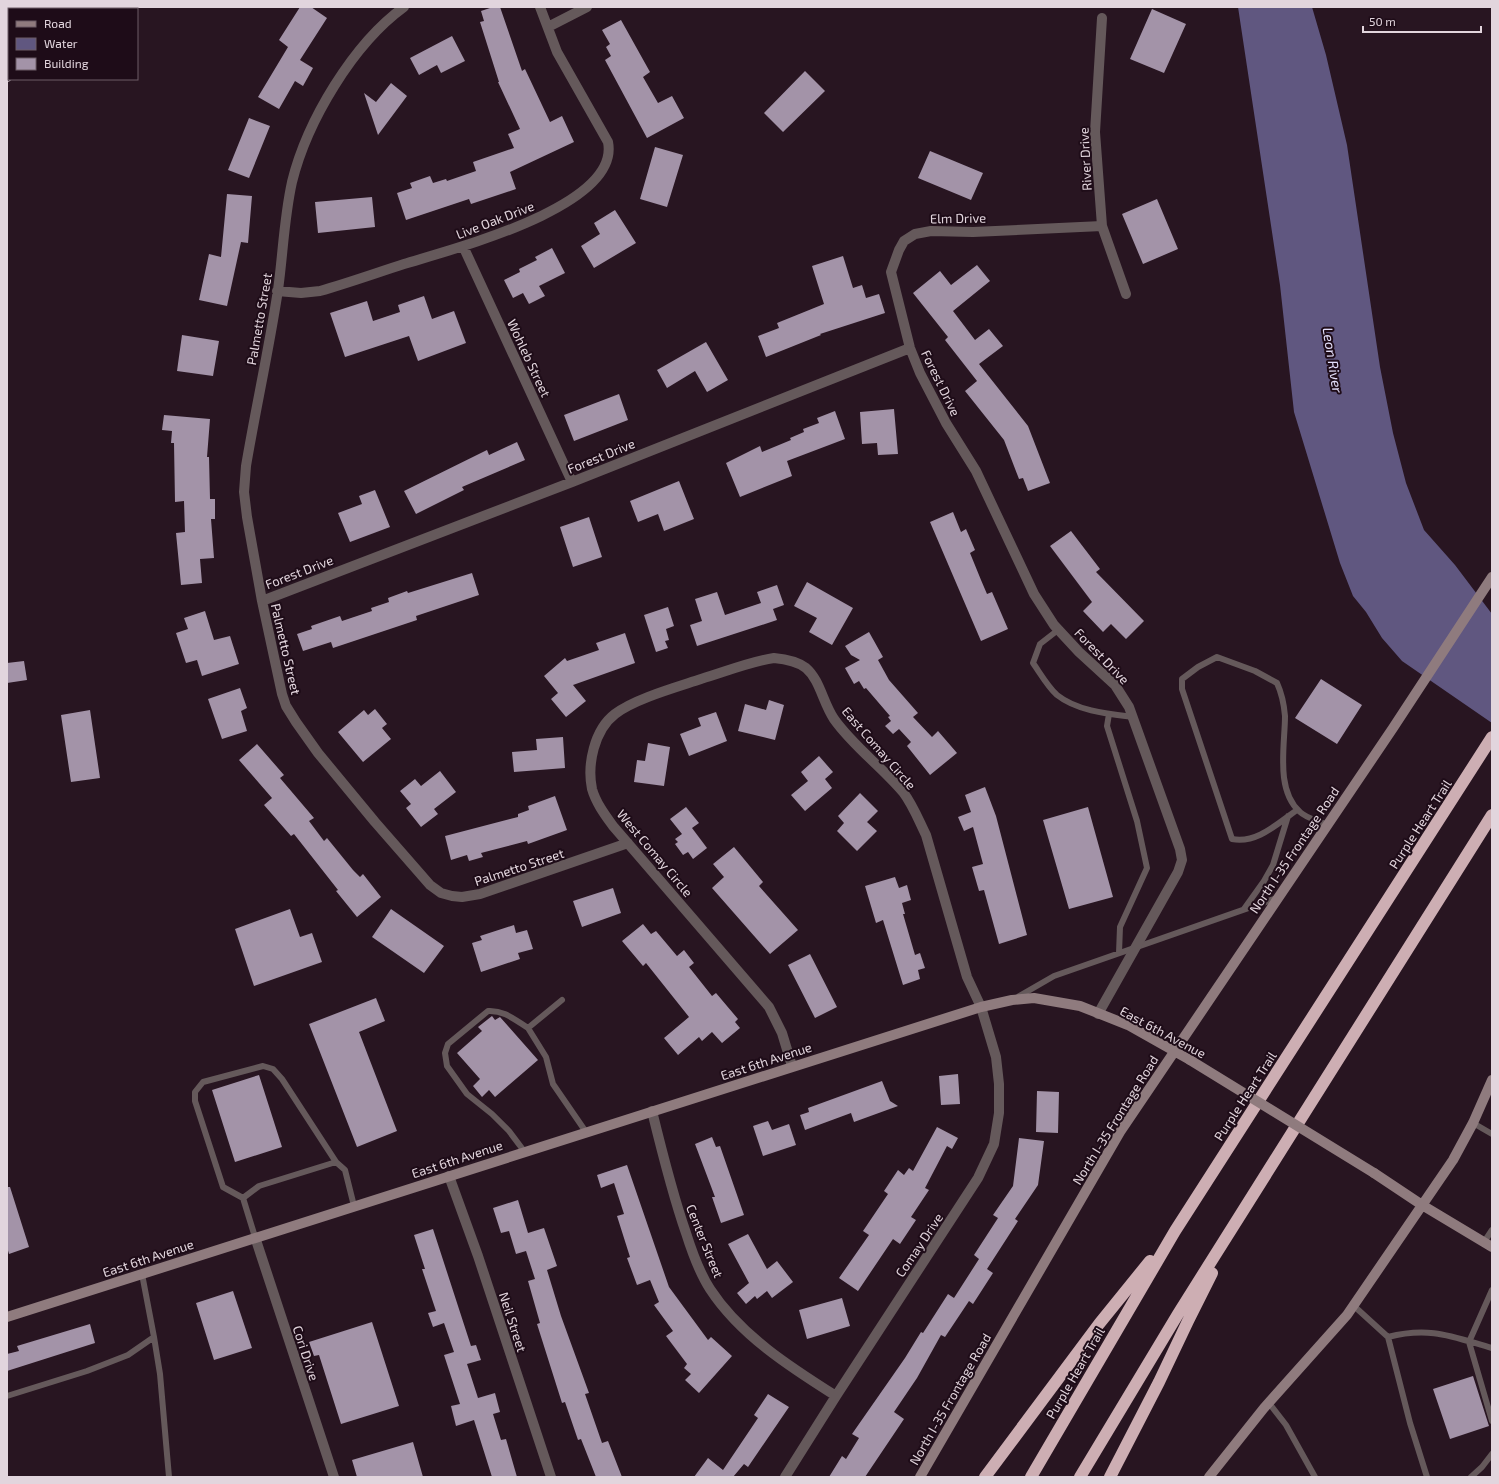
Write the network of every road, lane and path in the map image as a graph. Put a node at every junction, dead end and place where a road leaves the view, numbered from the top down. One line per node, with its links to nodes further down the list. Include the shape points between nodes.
1 (404, 7): 8 (street, Palmetto Street, via 373,34 357,54 315,119 303,146 288,205)
2 (540, 7): 5 (street, Live Oak Drive)
3 (587, 7): 5 (street)
4 (1102, 18): 6 (street, River Drive, via 1095,132)
5 (548, 27): 7 (street, Live Oak Drive, via 557,52 608,142 610,151 607,159 602,170 590,184 570,201 531,222)
6 (1102, 226): 9 (street, River Drive); 10 (street, Elm Drive, via 931,231 915,234 904,241 891,272)
7 (463, 246): 8 (street, Live Oak Drive, via 320,291 301,293); 11 (street, Wohleb Street)
8 (278, 290): 13 (street, Palmetto Street, via 246,466 244,492)
9 (1126, 294)
10 (910, 348): 11 (street, Forest Drive); 14 (street, Forest Drive, via 920,374 946,423 976,471 1034,594)
11 (572, 482): 13 (street, Forest Drive)
12 (1492, 577): 22 (main road, North I-35 Frontage Road)
13 (262, 601): 23 (street, Palmetto Street, via 282,694 296,722 318,753 385,834 416,870 441,893 462,897 480,894)
14 (1058, 630): 16 (lane, via 1040,644 1033,663 1056,694 1070,703); 17 (street, Forest Drive, via 1115,685)
15 (692, 682): 23 (street, West Comay Circle, via 626,706 604,726 594,748 590,772 592,790 599,806); 30 (street, East Comay Circle, via 774,658 801,665 813,676 832,717 903,793 916,814 926,835 967,978)
16 (1109, 714): 17 (lane); 27 (lane, via 1107,726 1137,821 1147,868 1120,927)
17 (1133, 717): 26 (street, Forest Drive, via 1182,860 1178,872)
18 (1492, 737): 48 (highway, Purple Heart Trail)
19 (1297, 810): 21 (lane); 21 (lane, via 1292,804 1282,772 1285,715 1278,683 1255,671 1217,657 1198,667 1182,679 1182,688 1232,840 1255,838); 22 (lane)
20 (1492, 815): 46 (highway)
21 (1288, 816): 25 (lane, via 1273,865)
22 (1327, 825): 24 (main road, North I-35 Frontage Road)
23 (628, 843): 34 (street, West Comay Circle, via 769,1007 782,1033)
24 (1277, 898): 25 (lane); 33 (main road, North I-35 Frontage Road)
25 (1244, 909): 26 (lane)
26 (1135, 947): 27 (lane); 31 (street, Forest Drive)
27 (1119, 953): 29 (lane, via 1054,976)
28 (562, 1000): 32 (lane)
29 (1012, 1000): 30 (main road, East 6th Avenue); 31 (main road, East 6th Avenue, via 1034,998 1080,1006)
30 (981, 1006): 34 (main road, East 6th Avenue); 60 (street, Comay Drive, via 996,1057 999,1084 999,1113 994,1144 978,1178)
31 (1098, 1014): 33 (main road, East 6th Avenue, via 1128,1025)
32 (528, 1028): 38 (lane, via 546,1057 553,1084); 40 (lane, via 504,1013 488,1011 448,1044 445,1053 447,1066 467,1094 500,1122)
33 (1174, 1050): 45 (main road, East 6th Avenue, bridge, via 1374,1173); 68 (main road, North I-35 Frontage Road, via 1086,1189)
34 (792, 1066): 36 (main road, East 6th Avenue)
35 (1492, 1080): 37 (main road)
36 (652, 1111): 38 (main road, East 6th Avenue); 60 (street, Center Street, via 674,1198 693,1254 709,1288 743,1329 802,1375)
37 (1473, 1123): 39 (lane); 45 (main road, via 1453,1160)
38 (586, 1132): 40 (main road, East 6th Avenue)
39 (1492, 1134)
40 (524, 1152): 42 (main road, East 6th Avenue)
41 (336, 1162): 43 (lane, via 259,1186); 43 (lane, via 273,1069 262,1066 203,1082 195,1092 195,1101 223,1187); 44 (lane, via 344,1170)
42 (449, 1176): 44 (main road, East 6th Avenue); 66 (street, Neil Street)
43 (243, 1198): 49 (lane)
44 (354, 1206): 49 (main road, East 6th Avenue)
45 (1422, 1206): 50 (main road, East 6th Avenue); 53 (main road)
46 (1246, 1208): 71 (highway, via 1178,1314); 72 (highway)
47 (1492, 1230): 50 (lane)
48 (1175, 1231): 69 (highway, via 1099,1324); 70 (highway, Purple Heart Trail)
49 (255, 1237): 51 (main road, East 6th Avenue); 65 (street, Cori Drive)
50 (1488, 1245)
51 (142, 1274): 54 (main road, East 6th Avenue); 55 (lane)
52 (1492, 1290): 57 (lane)
53 (1354, 1306): 56 (lane); 61 (main road)
54 (7, 1317)
55 (154, 1337): 59 (lane, via 121,1358); 64 (lane, via 160,1374)
56 (1388, 1337): 57 (lane, via 1403,1333 1437,1332); 75 (lane)
57 (1469, 1342): 58 (lane); 62 (lane)
58 (1492, 1348)
59 (7, 1396)
60 (836, 1396): 67 (street, Comay Drive)
61 (1269, 1403): 73 (main road); 74 (lane, via 1286,1425)
62 (1492, 1421)
63 (1492, 1454): 76 (lane)
64 (169, 1477)
65 (334, 1477)
66 (551, 1477)
67 (786, 1477)
68 (920, 1477)
69 (985, 1477)
70 (1031, 1477)
71 (1080, 1477)
72 (1110, 1477)
73 (1209, 1477)
74 (1314, 1477)
75 (1427, 1477)
76 (1471, 1477)

